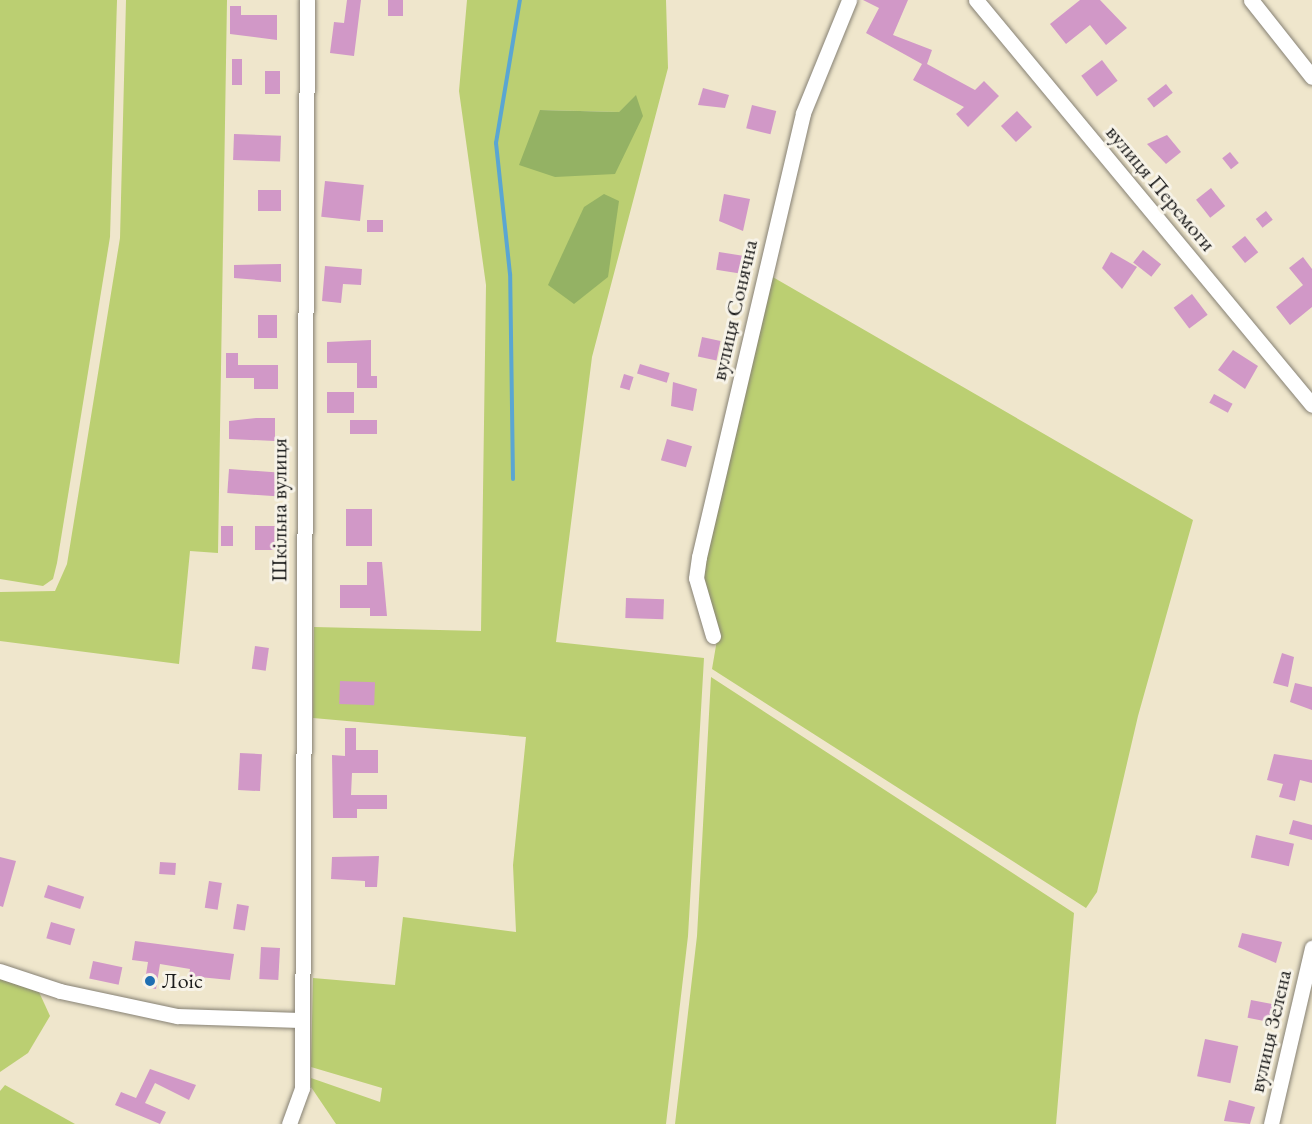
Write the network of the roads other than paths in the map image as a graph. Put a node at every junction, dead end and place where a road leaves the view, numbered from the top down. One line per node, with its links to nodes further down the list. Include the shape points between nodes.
1 (307, 0): 10 (street, Шкільна вулиця)
2 (849, 0): 7 (street, вулиця Сонячна, via 803,113 699,557 696,578)
3 (976, 0): 6 (street, вулиця Перемоги)
4 (1251, 0): 5 (street)
5 (1312, 77)
6 (1312, 405)
7 (713, 636)
8 (1312, 948): 12 (street, вулиця Зелена)
9 (0, 971): 10 (street, via 60,991 177,1016)
10 (300, 1020): 11 (street, Шкільна вулиця, via 302,1088)
11 (289, 1124)
12 (1271, 1124)

